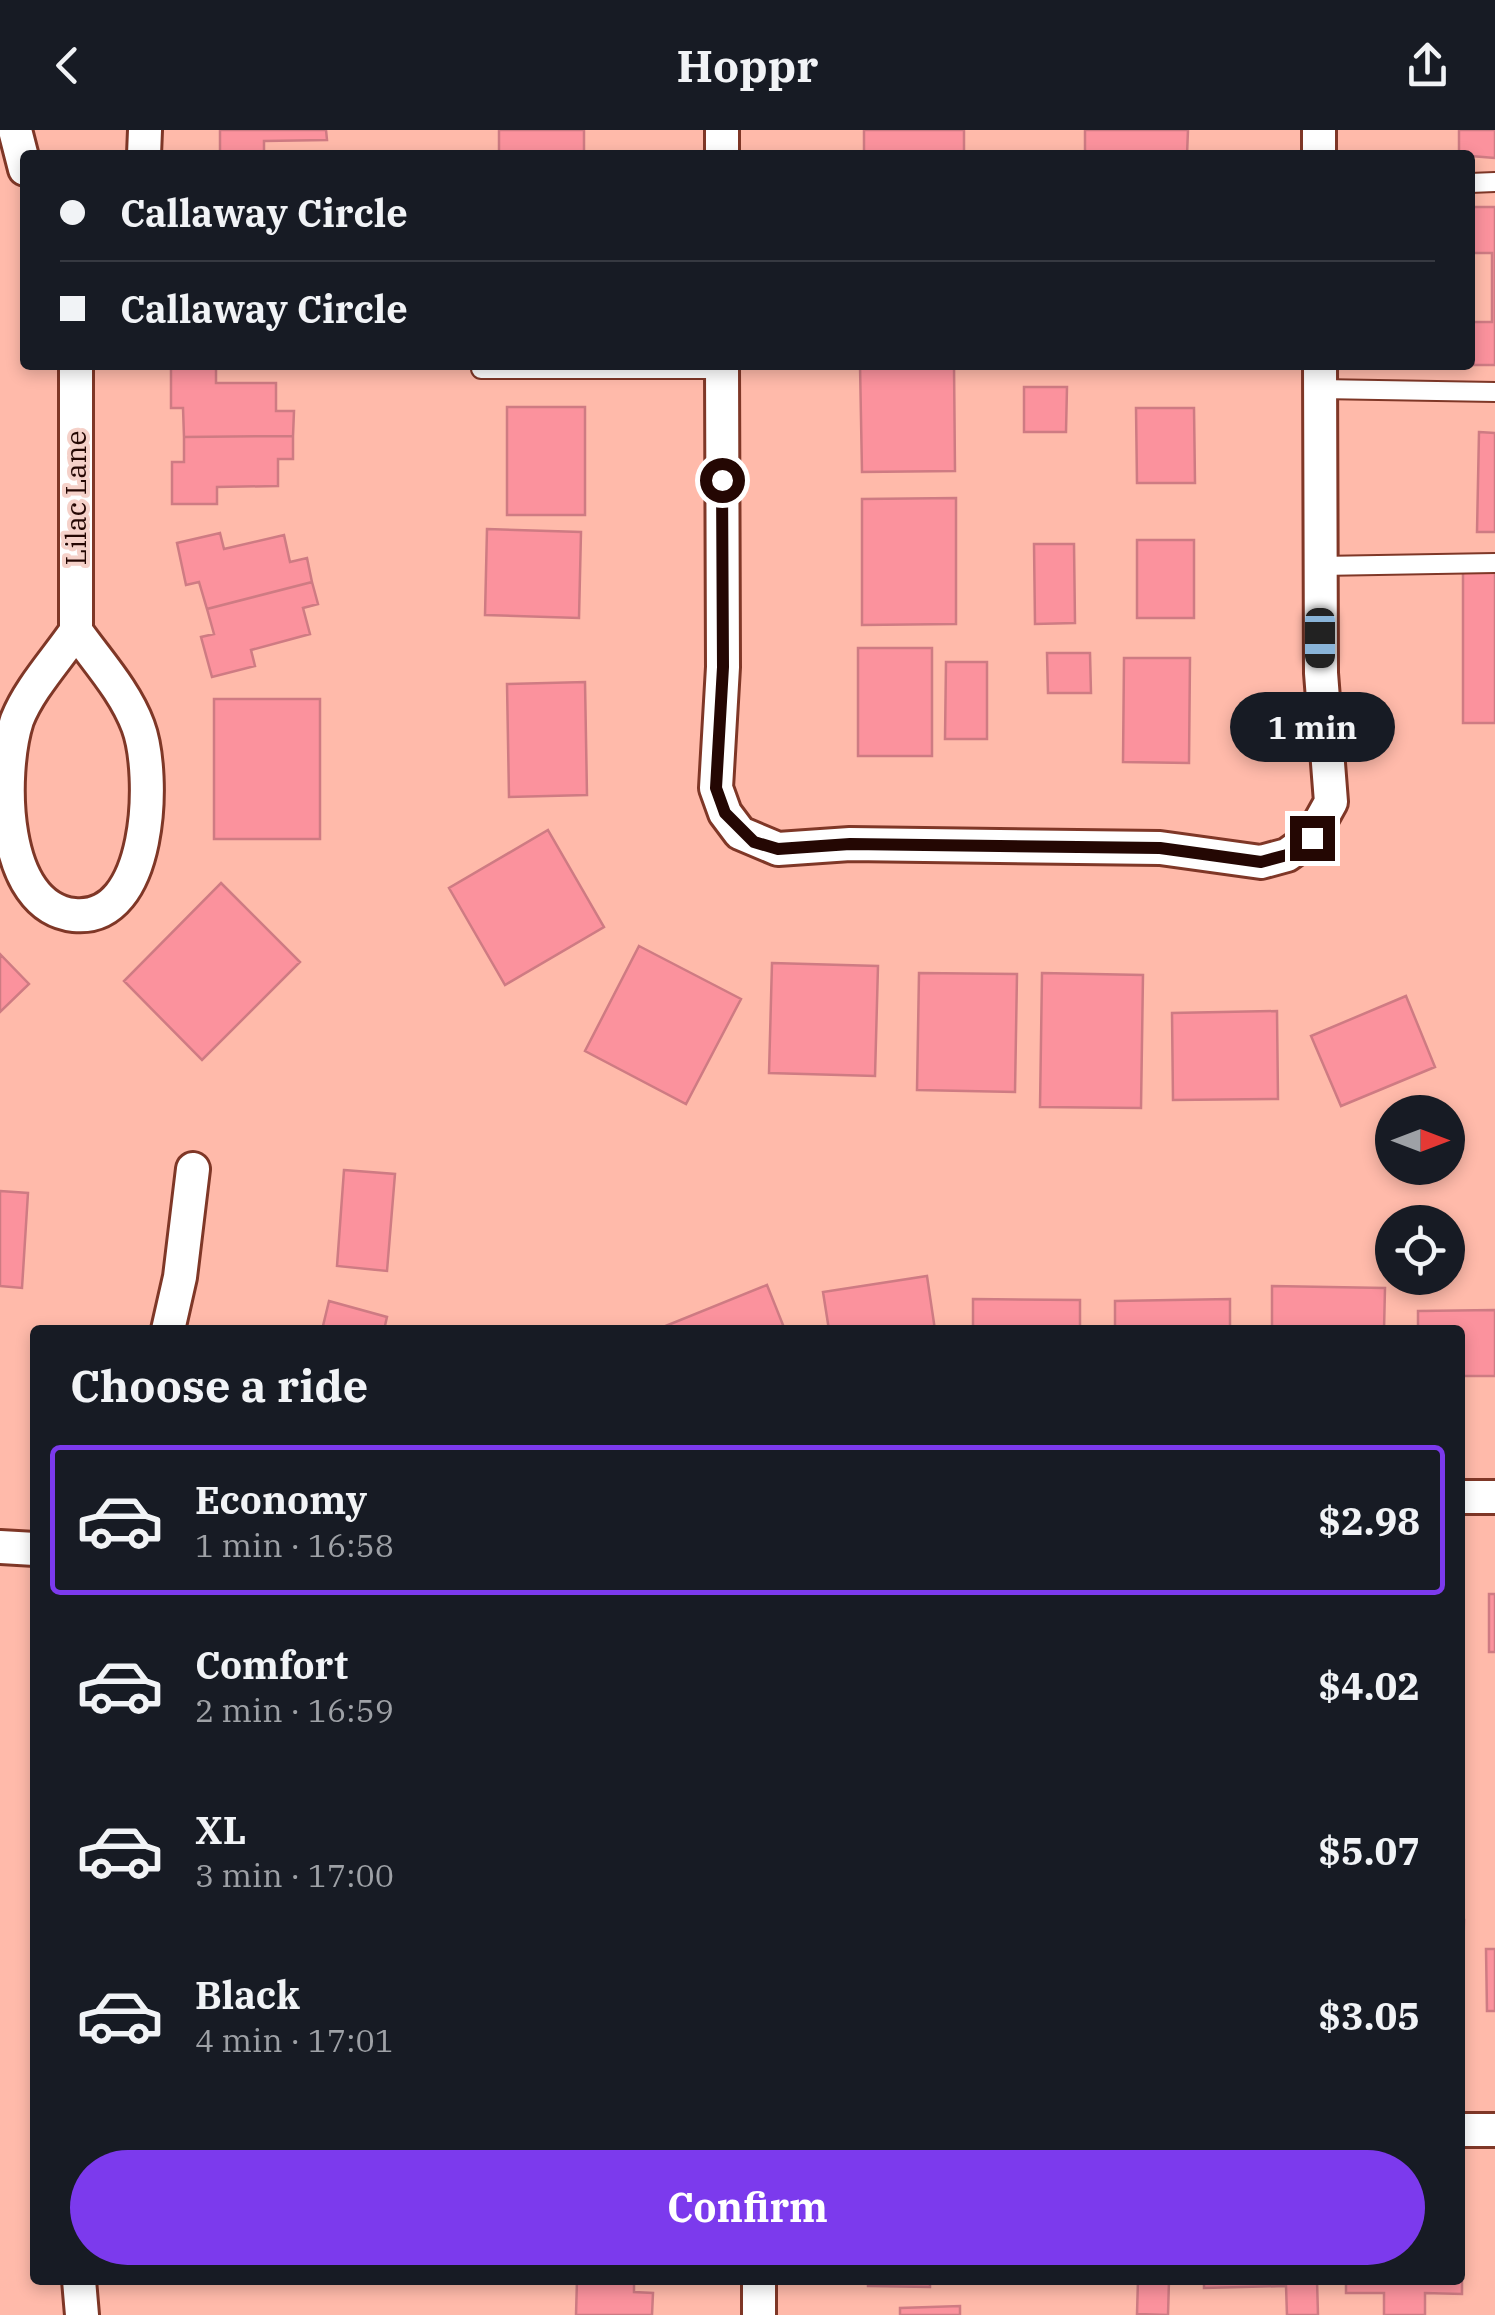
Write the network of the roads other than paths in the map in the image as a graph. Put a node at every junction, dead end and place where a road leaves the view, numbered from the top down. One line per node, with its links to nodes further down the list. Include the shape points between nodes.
1 (76, 370): 7 (street, Lilac Lane)
2 (722, 370): 6 (street, via 723,667 716,788 725,813 754,842 778,849 1160,848 1261,862 1287,855 1312,838 1330,802)
3 (1320, 377): 4 (lane); 6 (street)
4 (1495, 392)
5 (1495, 563): 6 (lane)
6 (1320, 566)
7 (76, 632): 7 (street, via 18,716 7,808 20,874 56,910 77,916 99,911 132,878 144,846 144,760 127,700)
8 (193, 1169): 9 (street)
9 (169, 1325)
10 (1465, 1497): 11 (street)
11 (1495, 1497)
12 (0, 1547): 13 (street)
13 (30, 1550)
14 (1465, 2130): 15 (street)
15 (1495, 2130)
16 (79, 2285): 18 (street)
17 (759, 2285): 19 (street)
18 (82, 2315)
19 (759, 2315)

